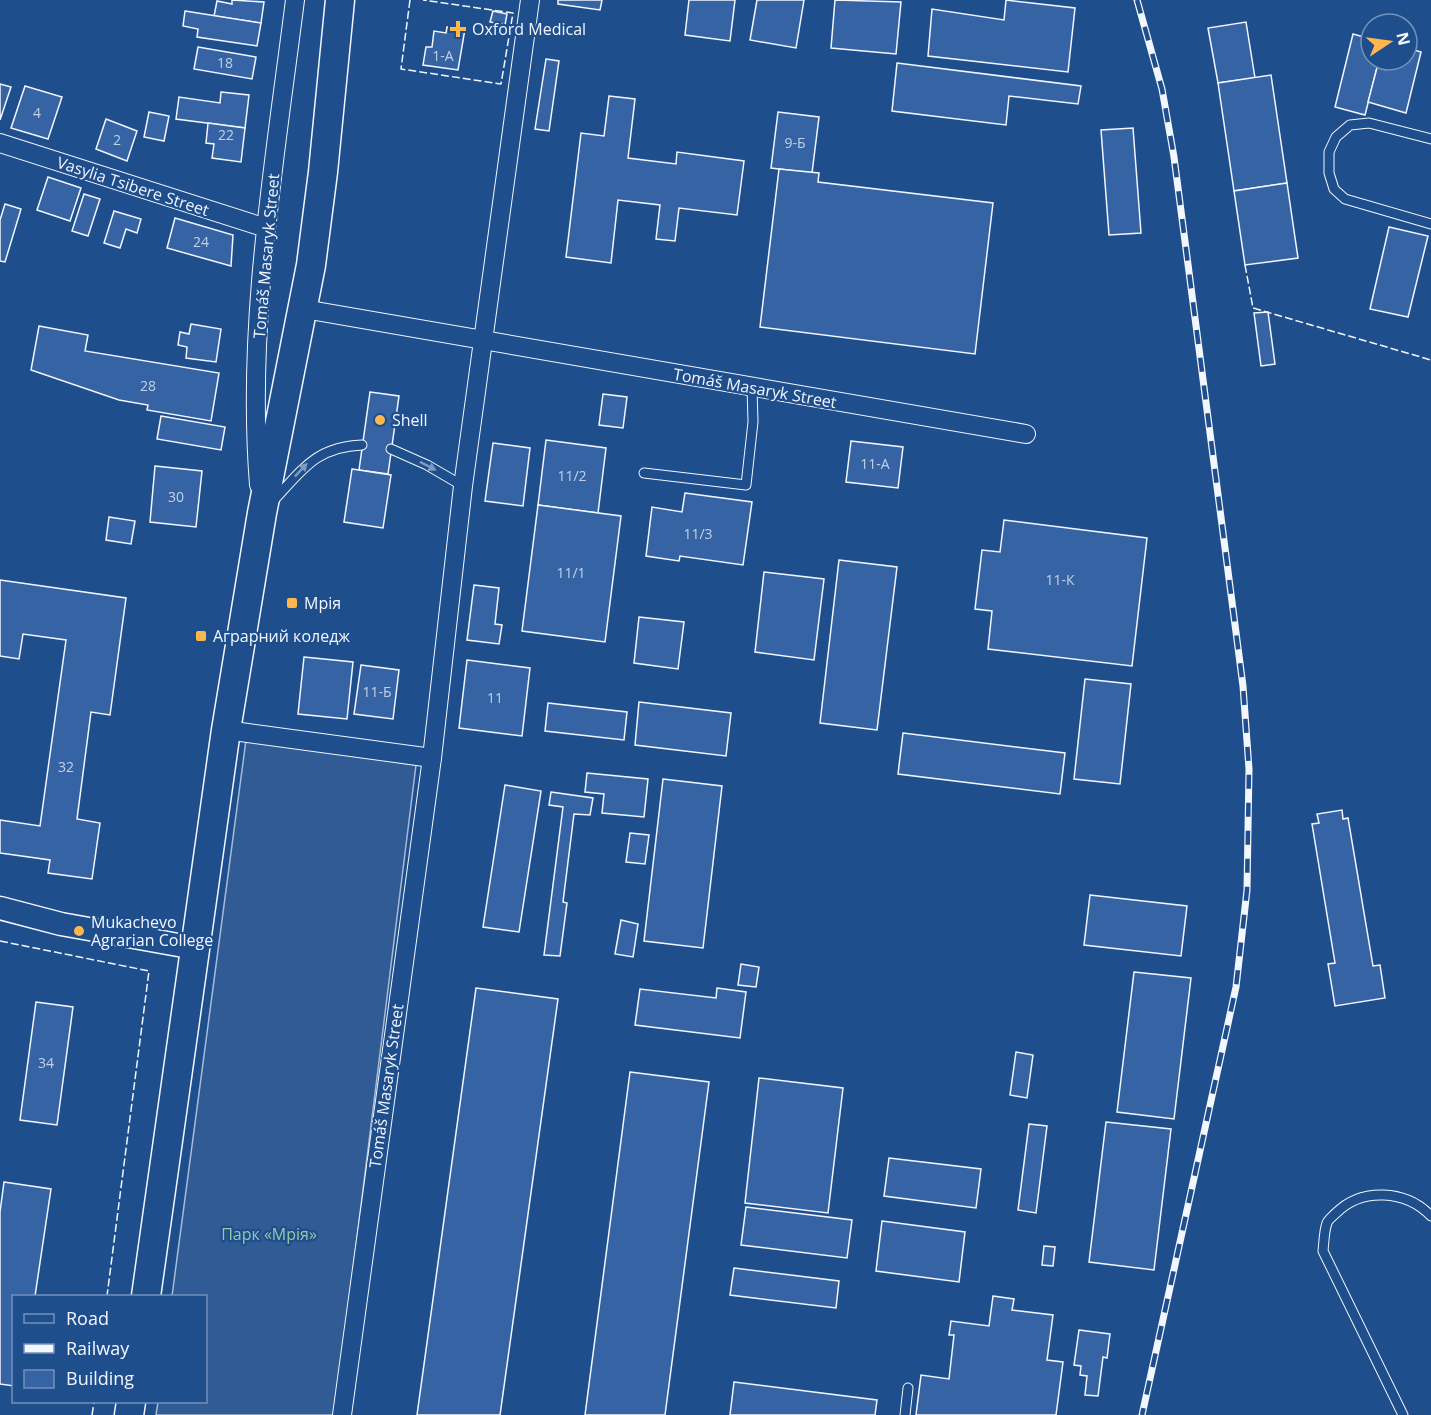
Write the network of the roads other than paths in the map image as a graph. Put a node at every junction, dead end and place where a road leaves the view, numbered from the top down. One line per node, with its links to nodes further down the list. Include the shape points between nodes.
1 (295, 0): 7 (street, Tomáš Masaryk Street)
2 (340, 0): 8 (main road, Tomáš Masaryk Street, via 323,172)
3 (530, 0): 9 (street, Tomáš Masaryk Street)
4 (1431, 139): 6 (lane, via 1369,123 1350,125 1336,137 1329,152 1334,189 1345,199)
5 (0, 143): 7 (street, Vasylia Tsibere Street)
6 (1431, 224)
7 (266, 228): 16 (street, Tomáš Masaryk Street, via 255,384)
8 (304, 309): 9 (street, Tomáš Masaryk Street); 16 (main road, Tomáš Masaryk Street)
9 (484, 342): 10 (street, Tomáš Masaryk Street); 15 (street, Tomáš Masaryk Street)
10 (752, 387): 11 (street, Tomáš Masaryk Street); 14 (lane, via 753,422 746,485)
11 (1026, 434)
12 (362, 445): 16 (lane, one-way to 12, via 310,460 329,451)
13 (391, 449): 15 (lane, one-way to 15)
14 (644, 473)
15 (463, 486): 18 (street, Tomáš Masaryk Street)
16 (262, 513): 17 (main road, Tomáš Masaryk Street)
17 (226, 730): 18 (street); 20 (main road, Tomáš Masaryk Street)
18 (432, 758): 24 (street, Tomáš Masaryk Street)
19 (0, 908): 20 (street, via 61,924)
20 (195, 948): 22 (main road, Tomáš Masaryk Street)
21 (1431, 1216): 26 (lane, via 1422,1207 1398,1196 1368,1195 1344,1205 1327,1222 1323,1251)
22 (146, 1295)
23 (908, 1388): 25 (lane)
24 (342, 1415)
25 (905, 1415)
26 (1403, 1415)

